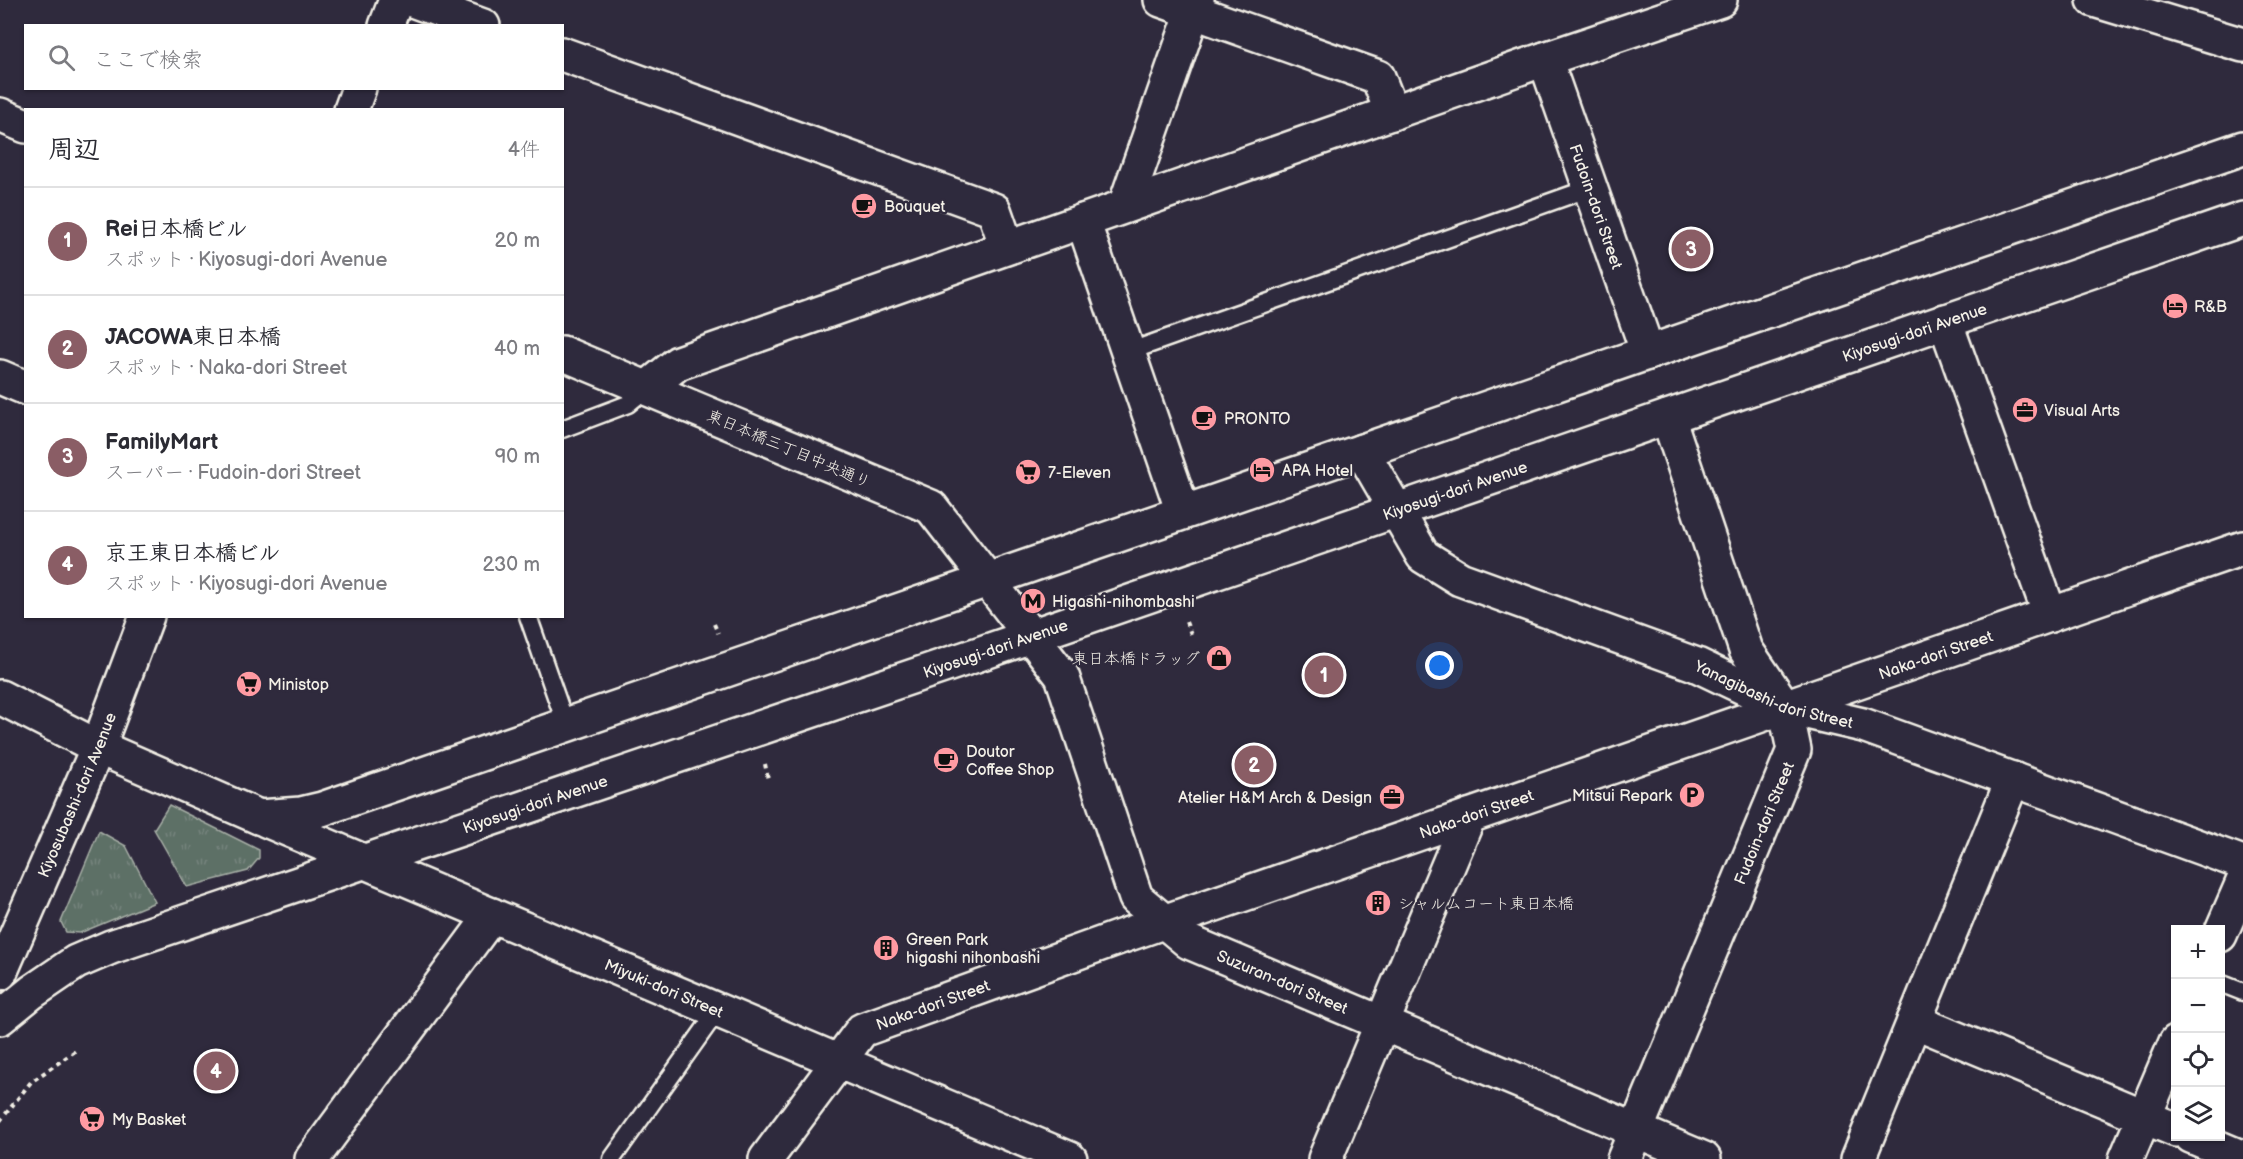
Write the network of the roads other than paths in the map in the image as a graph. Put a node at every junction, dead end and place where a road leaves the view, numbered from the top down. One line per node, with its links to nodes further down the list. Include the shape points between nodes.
1 (396, 0): 7 (street)
2 (412, 0): 8 (street)
3 (1161, 0): 6 (street)
4 (1720, 0): 11 (street)
5 (2094, 0): 9 (street)
6 (1195, 6): 14 (street, via 1378,77); 19 (street)
7 (387, 24)
8 (478, 24)
9 (2243, 45)
10 (564, 55): 22 (street, via 994,210)
11 (1545, 59): 14 (street); 18 (street, Fudoin-dori Street)
12 (358, 90): 13 (street)
13 (352, 108)
14 (1392, 113): 19 (street)
15 (0, 115): 16 (street)
16 (24, 125)
17 (2243, 148): 25 (street)
18 (1590, 188): 24 (lane); 25 (street, Fudoin-dori Street)
19 (1125, 206): 21 (street)
20 (2243, 219): 23 (street, Kiyosugi-dori Avenue)
21 (1083, 221): 22 (street); 24 (street)
22 (1007, 247): 29 (street, via 678,363)
23 (1945, 321): 30 (street, Kiyosugi-dori Avenue); 37 (street)
24 (1128, 352): 34 (street)
25 (1648, 353): 32 (street)
26 (564, 354): 29 (street, 東日本橋三丁目中央通り)
27 (0, 377): 28 (street)
28 (24, 387)
29 (647, 388): 31 (lane, via 628,404); 36 (street, 東日本橋三丁目中央通り, via 932,507)
30 (1668, 417): 33 (street, Kiyosugi-dori Avenue); 42 (street, Fudoin-dori Street, via 1746,650)
31 (564, 428)
32 (1362, 451): 33 (street, Yanagibashi-dori Street); 34 (street)
33 (1396, 511): 40 (street, Kiyosugi-dori Avenue); 42 (street, Yanagibashi-dori Street, via 1423,556 1460,579 1697,665)
34 (1184, 512): 36 (street)
35 (2243, 548): 37 (street, Naka-dori Street)
36 (987, 580): 40 (street, 東日本橋三丁目中央通り); 43 (street)
37 (2050, 615): 42 (street, Naka-dori Street)
38 (146, 618): 44 (street, Kiyosubashi-dori Avenue)
39 (529, 618): 43 (lane)
40 (1031, 636): 48 (street, Kiyosugi-dori Avenue); 52 (street, Suzuran-dori Street, via 1062,676 1136,898)
41 (0, 697): 44 (street, Miyuki-dori Street)
42 (1785, 707): 45 (street, Yanagibashi-dori Street, via 1863,725); 46 (street, Naka-dori Street); 66 (street, Fudoin-dori Street, via 1794,750)
43 (566, 725): 47 (street, via 322,809)
44 (98, 747): 47 (street, Miyuki-dori Street); 54 (street, Kiyosubashi-dori Avenue)
45 (2013, 780): 49 (street, Yanagibashi-dori Street); 59 (street)
46 (1470, 816): 52 (street, Naka-dori Street); 60 (street)
47 (259, 817): 48 (street, Miyuki-dori Street)
48 (366, 862): 51 (street, Miyuki-dori Street); 58 (street, Kiyosugi-dori Avenue, via 111,946 76,962)
49 (2243, 863)
50 (2243, 882): 53 (street)
51 (492, 915): 57 (street, Miyuki-dori Street); 68 (street)
52 (1164, 922): 60 (street, Suzuran-dori Street, via 1189,942); 62 (street, Naka-dori Street, via 862,1029)
53 (2224, 925)
54 (0, 973)
55 (2225, 985): 56 (lane)
56 (2243, 992)
57 (718, 1010): 62 (street, Miyuki-dori Street); 69 (lane)
58 (0, 1018)
59 (1914, 1022): 63 (street); 74 (street)
60 (1382, 1023): 66 (street, Suzuran-dori Street); 72 (street)
61 (2171, 1052): 63 (street)
62 (838, 1061): 70 (street, Naka-dori Street); 71 (street, Miyuki-dori Street)
63 (2144, 1117): 64 (street); 75 (street)
64 (2171, 1128)
65 (2201, 1141): 67 (street)
66 (1630, 1145): 73 (street, Suzuran-dori Street)
67 (2243, 1158)
68 (312, 1159)
69 (612, 1159)
70 (766, 1159)
71 (1068, 1159)
72 (1325, 1159)
73 (1704, 1159)
74 (1858, 1159)
75 (2126, 1159)

